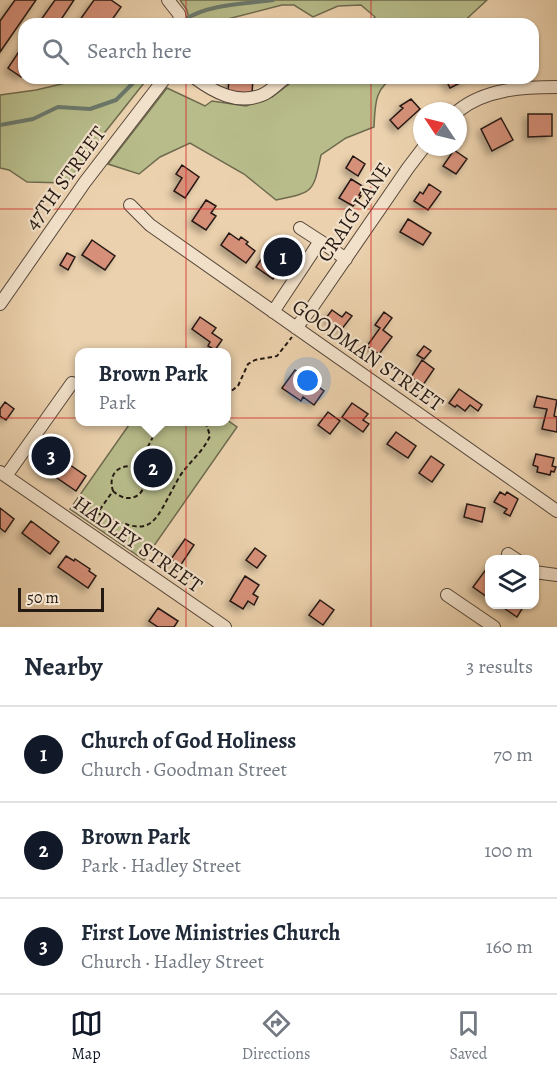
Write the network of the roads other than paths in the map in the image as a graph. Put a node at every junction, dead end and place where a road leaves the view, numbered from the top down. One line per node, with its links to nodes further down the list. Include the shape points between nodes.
1 (171, 3): 2 (street)
2 (179, 18)
3 (160, 84): 13 (street, 47TH STREET)
4 (203, 84): 5 (street, via 216,93 242,99 262,95)
5 (277, 84)
6 (557, 87): 7 (street, via 507,90)
7 (467, 106)
8 (418, 156): 12 (street, CRAIG LANE)
9 (130, 205): 14 (street, GOODMAN STREET, via 150,225)
10 (300, 228): 11 (street)
11 (320, 241): 12 (street); 14 (street)
12 (346, 259): 15 (street, CRAIG LANE)
13 (0, 304)
14 (273, 312): 15 (street, GOODMAN STREET)
15 (296, 329): 18 (street, GOODMAN STREET)
16 (72, 383): 17 (street)
17 (3, 474): 22 (street, HADLEY STREET)
18 (557, 511)
19 (539, 573): 20 (street)
20 (557, 575)
21 (447, 595): 23 (street)
22 (225, 627)
23 (494, 627)

